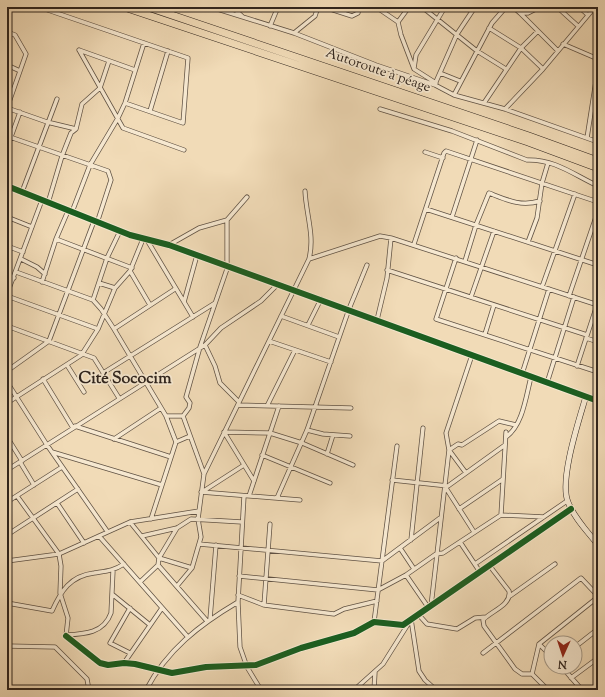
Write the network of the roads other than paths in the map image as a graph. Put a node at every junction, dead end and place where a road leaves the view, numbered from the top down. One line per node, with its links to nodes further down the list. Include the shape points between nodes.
1 (39, 7): 33 (street)
2 (124, 7): 80 (highway, via 528,142)
3 (148, 7): 77 (highway, Autoroute à péage)
4 (211, 7): 23 (street)
5 (232, 7): 23 (street)
6 (278, 7): 26 (street)
7 (318, 7): 31 (street, via 315,16)
8 (324, 7): 9 (street, via 352,16 358,13)
9 (359, 7)
10 (376, 7): 25 (street)
11 (409, 7): 25 (street)
12 (422, 7): 24 (street)
13 (445, 7): 24 (street)
14 (474, 7): 32 (street)
15 (506, 7): 28 (street)
16 (513, 7): 21 (street)
17 (540, 7): 21 (street)
18 (557, 7): 27 (street)
19 (579, 7): 22 (street)
20 (595, 7): 22 (street)
21 (520, 13): 29 (street)
22 (588, 15): 27 (street)
23 (244, 18): 26 (street)
24 (437, 19): 32 (street); 43 (street, via 416,55)
25 (398, 22): 43 (street)
26 (270, 26): 31 (street)
27 (578, 26): 34 (street)
28 (489, 28): 35 (street); 37 (street)
29 (538, 31): 35 (street); 38 (street)
30 (7, 32): 47 (street, via 15,35 26,54)
31 (294, 33): 50 (street, via 376,66)
32 (457, 34): 37 (street); 48 (street)
33 (144, 43): 36 (street); 46 (street)
34 (563, 44): 38 (street); 39 (street)
35 (521, 48): 44 (street); 45 (street)
36 (168, 51): 61 (street); 61 (street, via 188,58 183,123)
37 (477, 51): 44 (street); 49 (street)
38 (558, 51): 45 (street)
39 (598, 59)
40 (109, 61): 46 (street); 51 (street); 51 (street, via 79,50)
41 (7, 65): 47 (street)
42 (598, 68): 56 (street)
43 (414, 69): 50 (street)
44 (506, 69): 55 (street)
45 (542, 69): 59 (street)
46 (135, 70): 54 (street)
47 (20, 71): 58 (street)
48 (440, 73): 49 (street); 50 (street)
49 (460, 82): 52 (street)
50 (435, 84): 52 (street)
51 (100, 88): 63 (street); 65 (street, via 82,104)
52 (454, 95): 55 (street)
53 (57, 99): 64 (street)
54 (125, 103): 61 (street); 63 (street)
55 (484, 104): 59 (street)
56 (592, 104): 57 (street); 67 (street)
57 (598, 105)
58 (7, 108): 62 (street)
59 (505, 109): 67 (street)
60 (380, 110): 68 (street)
61 (150, 111)
62 (20, 112): 64 (street); 66 (street)
63 (118, 118): 72 (street, via 123,128); 79 (street)
64 (47, 122): 65 (street); 70 (street)
65 (76, 129): 74 (street, via 71,134)
66 (9, 137): 70 (street); 71 (street)
67 (587, 138): 69 (street)
68 (477, 140): 76 (street); 78 (street, via 527,160)
69 (598, 142)
70 (38, 147): 74 (street); 85 (street)
71 (7, 148)
72 (184, 150)
73 (425, 152): 75 (street)
74 (62, 156): 79 (street); 91 (street)
75 (443, 158): 76 (street, via 444,153 449,151); 92 (street)
76 (471, 159): 81 (street); 96 (street)
77 (598, 161)
78 (548, 163): 81 (street); 83 (street, via 575,172)
79 (90, 165): 93 (street); 98 (street, via 108,171 111,180)
80 (598, 168)
81 (542, 183): 86 (street); 89 (street)
82 (7, 186): 85 (street)
83 (598, 186)
84 (305, 191): 117 (street, via 312,236)
85 (22, 192): 88 (street)
86 (575, 194): 90 (street); 111 (street)
87 (248, 197): 97 (street)
88 (42, 200): 91 (street); 100 (street)
89 (540, 201): 99 (street, via 529,205 519,204 489,193); 106 (street)
90 (598, 202)
91 (48, 203): 93 (street)
92 (426, 209): 96 (street); 107 (street)
93 (70, 211): 98 (street); 104 (street)
94 (598, 211): 118 (street)
95 (7, 217): 100 (street)
96 (452, 217): 99 (street)
97 (227, 220): 108 (street, via 199,228); 122 (street)
98 (95, 222): 101 (street); 110 (street)
99 (476, 225): 102 (street); 119 (street)
100 (32, 227): 112 (street)
101 (120, 231): 105 (street); 114 (street)
102 (494, 231): 106 (street); 123 (street)
103 (391, 238): 107 (street); 117 (street, via 380,236); 125 (street)
104 (56, 239): 110 (street); 127 (street)
105 (145, 240): 108 (street); 124 (street); 135 (street)
106 (528, 242): 111 (street)
107 (414, 244): 115 (street)
108 (169, 245): 113 (street)
109 (7, 246): 112 (street)
110 (82, 249): 114 (street); 139 (street)
111 (555, 251): 118 (street); 133 (street)
112 (23, 252): 116 (street)
113 (197, 255): 122 (street); 146 (street)
114 (107, 258): 124 (street); 131 (street)
115 (456, 258): 119 (street); 136 (street)
116 (21, 259): 126 (street); 127 (street)
117 (309, 259): 138 (street)
118 (581, 260): 121 (street); 141 (street)
119 (464, 261): 123 (street)
120 (367, 265): 151 (street)
121 (598, 265)
122 (227, 266): 132 (street); 147 (street)
123 (482, 266): 133 (street); 142 (street)
124 (131, 269): 134 (street); 148 (street)
125 (387, 270): 136 (street); 157 (street)
126 (16, 272): 129 (street); 130 (street)
127 (45, 274): 130 (street)
128 (7, 275): 129 (street)
129 (14, 278): 140 (street)
130 (42, 282): 139 (street)
131 (99, 283): 134 (street); 145 (street)
132 (278, 284): 138 (street); 169 (street, via 261,301 221,328)
133 (542, 287): 137 (street)
134 (115, 288): 153 (street)
135 (175, 289): 146 (street); 148 (street)
136 (446, 289): 142 (street); 163 (street, via 436,319)
137 (549, 289): 141 (street); 156 (street)
138 (294, 290): 144 (street); 154 (street)
139 (68, 291): 145 (street); 152 (street)
140 (7, 295): 152 (street)
141 (569, 296): 143 (street)
142 (471, 297): 149 (street)
143 (574, 297): 150 (street); 160 (street)
144 (321, 299): 151 (street); 158 (street)
145 (93, 300): 153 (street)
146 (184, 302): 155 (street)
147 (215, 303): 155 (street); 170 (street)
148 (150, 305): 162 (street)
149 (494, 305): 156 (street); 163 (street)
150 (598, 305): 165 (street)
151 (349, 310): 157 (street); 164 (street)
152 (58, 315): 161 (street); 167 (street)
153 (105, 315): 161 (street); 162 (street)
154 (281, 316): 158 (street); 166 (street)
155 (193, 317): 175 (street)
156 (539, 319): 160 (street); 171 (street)
157 (377, 320): 174 (street)
158 (308, 325): 164 (street)
159 (7, 326): 167 (street)
160 (564, 327): 165 (street); 176 (street)
161 (98, 329): 173 (street)
162 (114, 329): 175 (street)
163 (484, 334): 171 (street)
164 (340, 336): 177 (street)
165 (587, 336): 168 (street); 179 (street)
166 (269, 340): 172 (street); 195 (street)
167 (49, 341): 173 (street); 180 (street)
168 (598, 342)
169 (205, 344): 170 (street); 195 (street, via 220,383)
170 (200, 347): 187 (street); 202 (street, via 186,397 190,408)
171 (529, 349): 176 (street); 183 (street)
172 (295, 350): 177 (street); 196 (street)
173 (83, 354): 178 (street); 182 (street, via 94,358)
174 (472, 355): 183 (street); 219 (street, via 446,433)
175 (130, 356): 182 (street); 187 (street)
176 (554, 358): 179 (street); 188 (street)
177 (331, 362): 198 (street)
178 (67, 365): 185 (street); 189 (street)
179 (577, 366): 181 (street)
180 (7, 371)
181 (598, 372)
182 (103, 373): 192 (street)
183 (522, 374): 184 (street)
184 (531, 377): 188 (street); 203 (street)
185 (43, 379): 191 (street); 204 (street)
186 (7, 382): 191 (street)
187 (146, 382): 192 (street); 199 (street)
188 (547, 383): 190 (street)
189 (84, 392)
190 (586, 396): 193 (street); 246 (street, via 569,461)
191 (16, 397): 194 (street); 216 (street)
192 (119, 398): 204 (street)
193 (598, 401)
194 (7, 403)
195 (238, 403): 196 (street); 207 (street)
196 (267, 406): 197 (street)
197 (279, 406): 198 (street); 208 (street)
198 (316, 407): 200 (street); 206 (street)
199 (161, 408): 201 (street); 213 (street)
200 (351, 408)
201 (166, 416): 202 (street); 214 (street)
202 (183, 416): 210 (street)
203 (516, 425): 217 (street, via 510,434 506,434); 219 (street, via 499,421 462,445 458,444)
204 (74, 427): 213 (street); 216 (street)
205 (423, 428): 235 (street)
206 (307, 430): 209 (street); 215 (street)
207 (224, 432): 208 (street); 225 (street); 231 (street)
208 (270, 433): 215 (street); 222 (street)
209 (333, 435): 211 (street); 221 (street)
210 (190, 436): 214 (street); 231 (street)
211 (350, 436)
212 (7, 437): 224 (street)
213 (114, 439): 223 (street)
214 (176, 442): 223 (street)
215 (302, 443): 221 (street); 227 (street)
216 (47, 445): 220 (street); 224 (street)
217 (505, 445): 230 (street); 232 (street)
218 (397, 446): 233 (street)
219 (449, 450): 230 (street); 239 (street)
220 (52, 452): 228 (street); 238 (street)
221 (327, 454): 226 (street)
222 (262, 455): 227 (street); 234 (street)
223 (171, 457): 238 (street)
224 (21, 461): 229 (street); 237 (street)
225 (244, 465): 234 (street); 241 (street)
226 (353, 465)
227 (290, 466): 236 (street); 244 (street)
228 (62, 467): 237 (street); 240 (street)
229 (7, 470)
230 (466, 473): 239 (street, via 448,486)
231 (204, 474): 241 (street)
232 (503, 479): 249 (street); 252 (street)
233 (392, 480): 235 (street); 280 (street)
234 (254, 481): 243 (street)
235 (417, 482): 239 (street); 267 (street)
236 (330, 483)
237 (34, 485): 242 (street)
238 (162, 485): 255 (street)
239 (444, 485): 249 (street); 256 (street)
240 (78, 489): 248 (street); 262 (street)
241 (201, 492): 243 (street); 251 (street)
242 (17, 496): 247 (street); 254 (street)
243 (247, 496): 244 (street); 259 (street)
244 (277, 498): 245 (street)
245 (300, 500)
246 (567, 501): 250 (street); 253 (street)
247 (7, 502)
248 (57, 503): 254 (street); 269 (street)
249 (459, 509): 263 (street)
250 (571, 509): 272 (street); 285 (street)
251 (199, 511): 255 (street); 257 (street)
252 (501, 515): 253 (street); 263 (street)
253 (544, 517): 283 (street)
254 (33, 518): 264 (street); 276 (street)
255 (151, 518): 258 (street)
256 (440, 518): 267 (street); 277 (street)
257 (198, 519): 259 (street); 261 (street, via 185,522); 270 (street, via 201,537)
258 (130, 522): 262 (street); 266 (street)
259 (242, 522): 273 (street)
260 (270, 524): 275 (street)
261 (177, 528): 266 (street); 278 (street)
262 (107, 531): 265 (street)
263 (474, 532): 268 (street)
264 (7, 535)
265 (99, 536): 269 (street); 281 (street)
266 (142, 536): 278 (street)
267 (411, 540): 274 (street)
268 (460, 542): 277 (street, via 443,553); 283 (street)
269 (84, 543): 276 (street)
270 (199, 544): 271 (street); 286 (street)
271 (216, 545): 273 (street); 311 (street)
272 (598, 545)
273 (241, 546): 275 (street); 291 (street)
274 (400, 548): 280 (street); 287 (street)
275 (268, 549): 280 (street); 292 (street)
276 (59, 554): 279 (street); 296 (street)
277 (436, 554): 287 (street); 305 (street)
278 (160, 558): 282 (street); 286 (street)
279 (7, 561)
280 (382, 561): 295 (street)
281 (124, 564): 288 (street); 293 (street)
282 (158, 564): 293 (street); 294 (street)
283 (475, 564): 289 (street)
284 (555, 564): 299 (street)
285 (489, 566): 289 (street); 299 (street, via 509,591)
286 (192, 568): 294 (street)
287 (414, 569): 290 (street)
288 (114, 571): 296 (street, via 75,578); 297 (street)
289 (480, 572): 305 (street)
290 (406, 575): 295 (street); 305 (street)
291 (238, 576): 292 (street); 298 (street)
292 (266, 578): 295 (street); 304 (street)
293 (140, 582): 307 (street)
294 (177, 586): 311 (street)
295 (378, 590): 301 (street)
296 (60, 593): 303 (street, via 52,611); 315 (street, via 68,618)
297 (112, 594): 306 (street); 315 (street, via 111,613 103,626 88,633)
298 (238, 595): 302 (street); 304 (street)
299 (510, 596): 309 (street, via 507,602)
300 (598, 597): 318 (street, via 581,578); 319 (street)
301 (377, 601): 304 (street, via 334,614); 312 (street)
302 (238, 602): 311 (street); 326 (street, via 240,647)
303 (7, 603)
304 (264, 606)
305 (429, 607): 308 (street)
306 (130, 608): 313 (street); 322 (street, via 110,643)
307 (162, 608): 313 (street); 316 (street)
308 (418, 614): 309 (street, via 427,624 457,629 475,618); 310 (street)
309 (486, 617): 318 (street, via 483,620 484,626)
310 (411, 619): 312 (street, via 403,625); 328 (street, via 388,657); 337 (street, via 419,671)
311 (209, 620): 316 (street)
312 (374, 622): 326 (street, via 354,633)
313 (150, 625): 322 (street)
314 (598, 629): 317 (street)
315 (66, 636): 325 (street, via 100,663)
316 (187, 636): 327 (street)
317 (583, 641)
318 (496, 643): 323 (street); 329 (street, via 515,668 522,674)
319 (539, 644): 321 (street); 329 (street)
320 (7, 646): 332 (street, via 55,647 87,679)
321 (543, 648)
322 (130, 653): 325 (street)
323 (483, 653)
324 (598, 658): 331 (street)
325 (124, 663): 327 (street)
326 (247, 667): 327 (street, via 206,667 176,673); 334 (street)
327 (156, 670): 333 (street)
328 (375, 672): 335 (street); 336 (street)
329 (532, 674): 338 (street)
330 (569, 675): 331 (street)
331 (571, 678): 339 (street)
332 (89, 690)
333 (146, 690)
334 (261, 690)
335 (354, 690)
336 (374, 690)
337 (436, 690)
338 (548, 690)
339 (582, 690)

